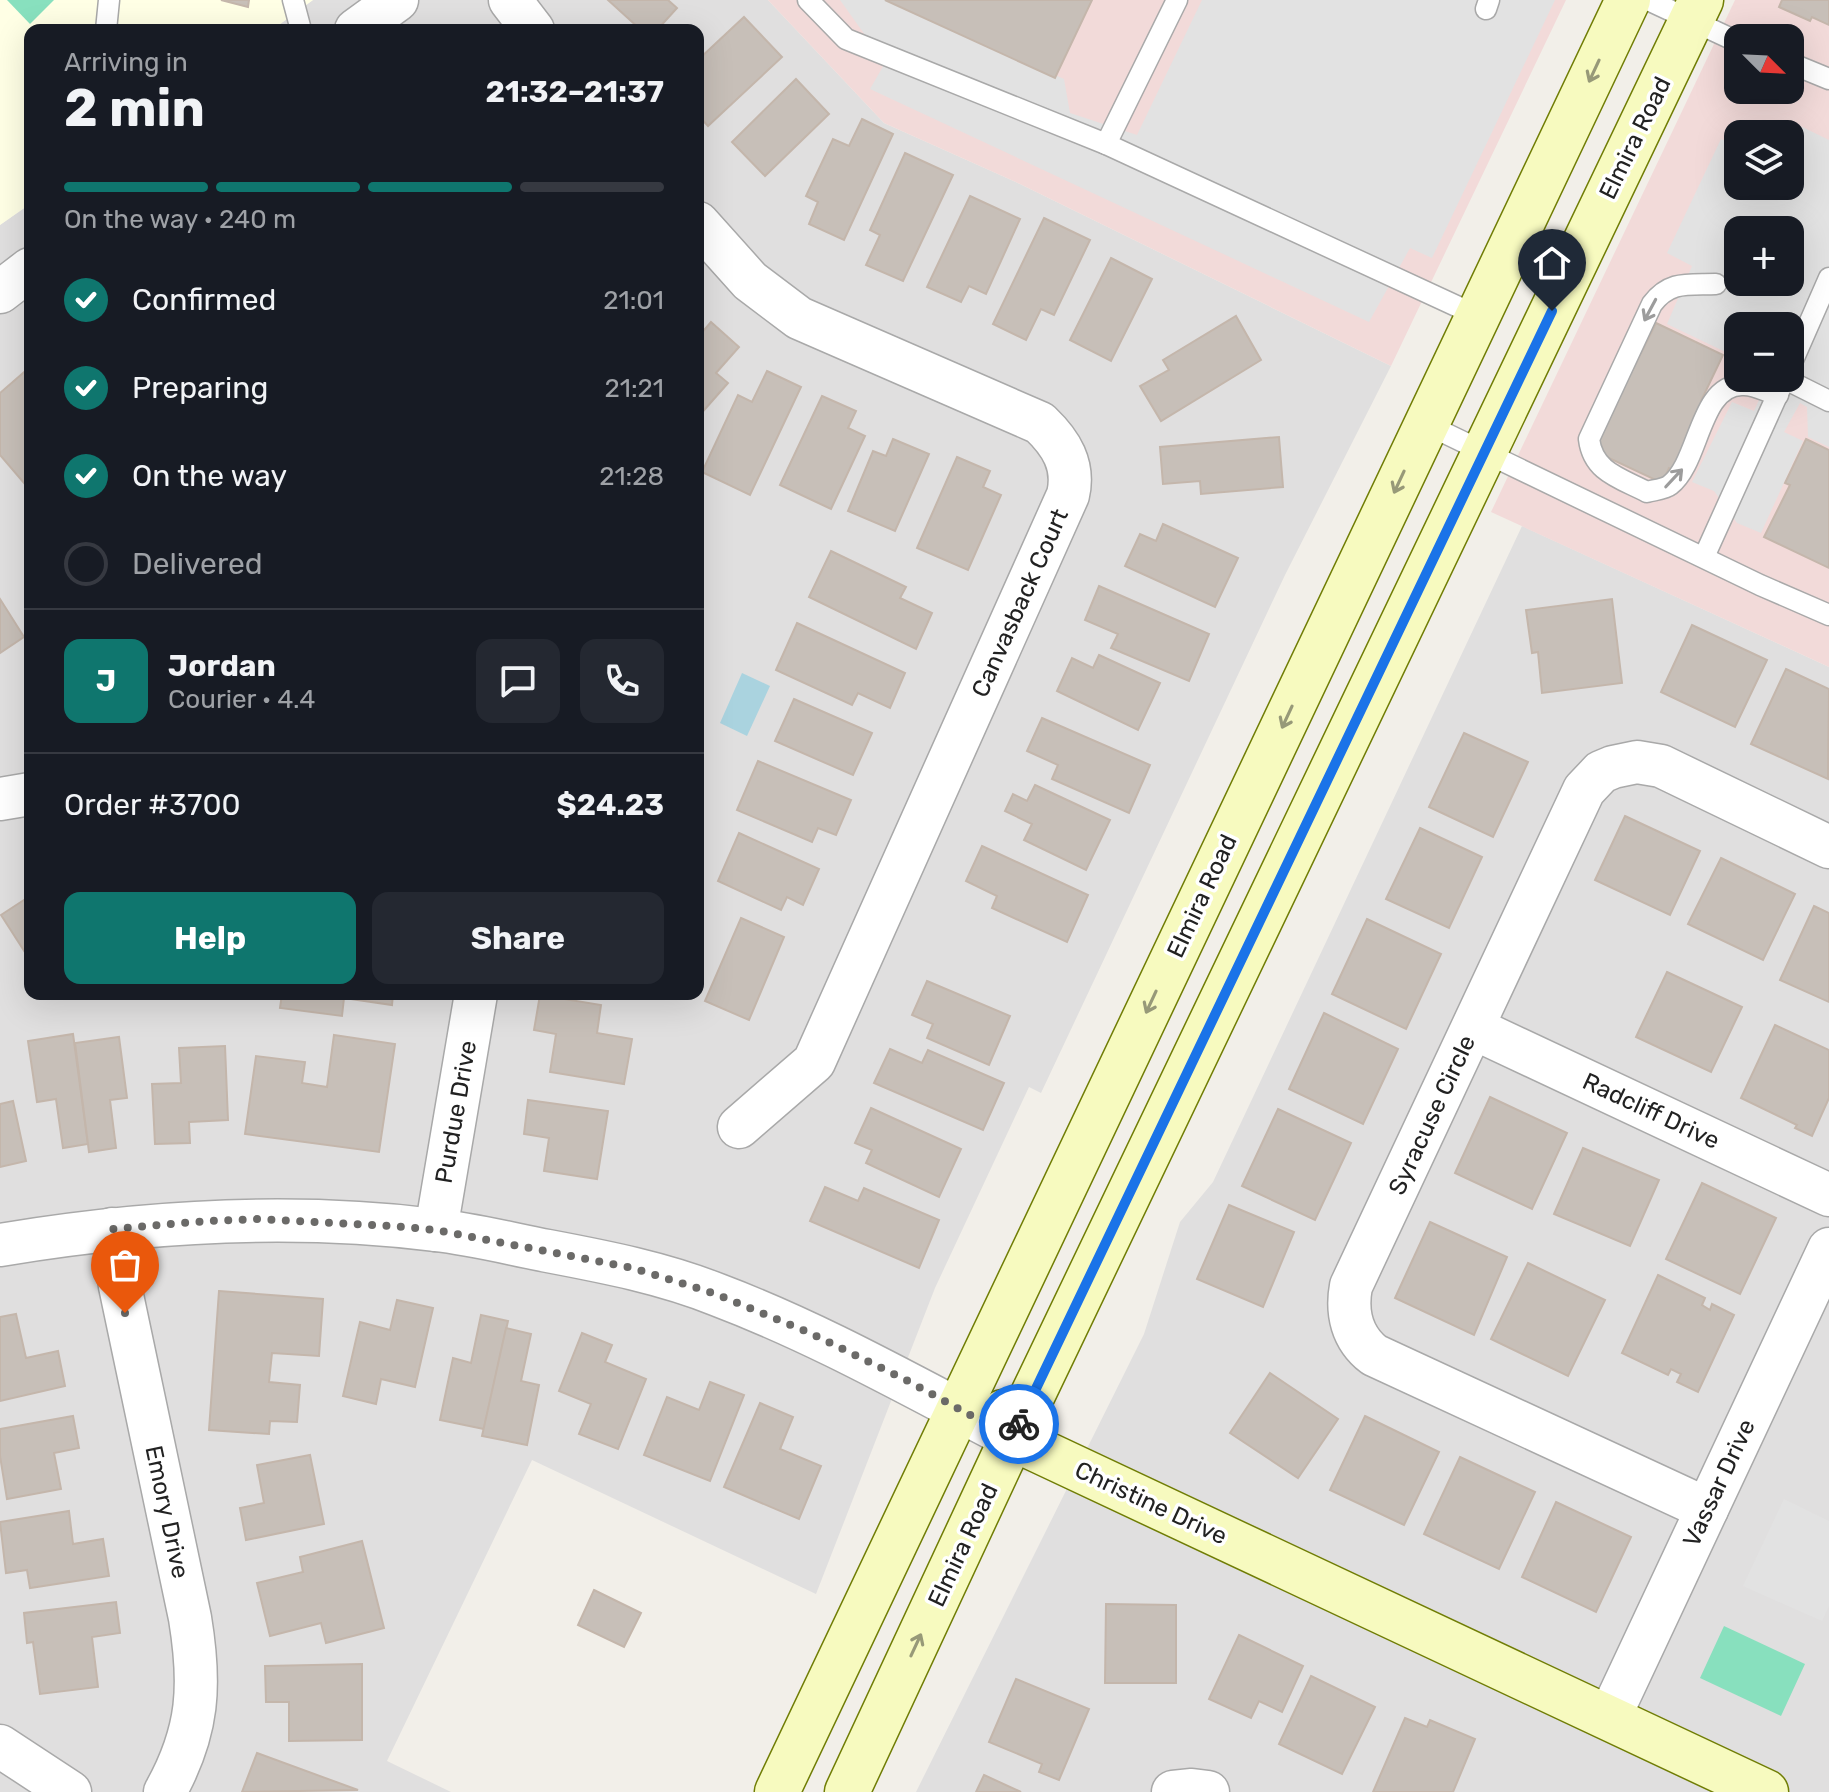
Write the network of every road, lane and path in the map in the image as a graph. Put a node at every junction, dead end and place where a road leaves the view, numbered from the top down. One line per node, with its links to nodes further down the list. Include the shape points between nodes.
1 (109, 0): 11 (lane)
2 (293, 0): 12 (lane)
3 (397, 0): 13 (street)
4 (510, 0): 14 (street)
5 (808, 0): 19 (lane, via 846,39)
6 (1177, 0): 19 (lane)
7 (1628, 0): 18 (main road, Elmira Road, one-way to 18)
8 (1637, 0): 25 (main road, via 1652,29 1651,48 1599,156)
9 (1648, 0): 10 (lane)
10 (1691, 7): 15 (lane); 25 (main road, Elmira Road)
11 (107, 24)
12 (299, 24)
13 (364, 24)
14 (528, 24)
15 (1724, 32)
16 (1804, 69): 17 (lane)
17 (1829, 79)
18 (1564, 134): 26 (main road, Elmira Road); 33 (main road, via 1528,272 1468,403 1468,424)
19 (1106, 144): 26 (lane)
20 (704, 230): 42 (street, Canvasback Court, via 750,281 799,318 1040,423 1062,450 1072,479 814,1062)
21 (24, 274): 24 (street)
22 (1829, 278): 27 (lane)
23 (1716, 284): 28 (lane, one-way to 28, via 1676,285 1652,304 1589,439 1591,455 1598,466 1647,492 1669,486)
24 (0, 292)
25 (1552, 311): 33 (main road, Elmira Road)
26 (1478, 316): 32 (main road, Elmira Road)
27 (1804, 335)
28 (1724, 390)
29 (1779, 392): 34 (lane)
30 (1804, 392): 31 (lane)
31 (1829, 401)
32 (1426, 424): 33 (lane); 41 (main road, Elmira Road, one-way to 41)
33 (1484, 453): 34 (lane); 49 (main road, Elmira Road)
34 (1704, 557): 35 (lane)
35 (1829, 615)
36 (24, 795): 37 (street)
37 (0, 799)
38 (1829, 847): 40 (street, Syracuse Circle, via 1661,766 1637,762 1601,772 1579,799)
39 (475, 1000): 45 (street, Purdue Drive)
40 (1473, 1028): 43 (street, Radcliff Drive); 50 (street, Syracuse Circle, via 1351,1286 1350,1315 1357,1336 1382,1359)
41 (1118, 1072): 48 (main road, Elmira Road); 49 (main road, via 1077,1216 1004,1380 1005,1426)
42 (739, 1127)
43 (1829, 1195)
44 (112, 1229): 45 (street, Christine Drive, via 259,1219); 46 (street, Christine Drive); 55 (street, Emory Drive, via 197,1662 192,1727)
45 (436, 1230): 48 (street, Christine Drive, via 681,1282 808,1332)
46 (0, 1245)
47 (1829, 1249): 50 (street, Vassar Drive)
48 (959, 1410): 49 (street, Christine Drive); 53 (main road, via 972,1436 973,1453 877,1663); 56 (main road, Elmira Road)
49 (1012, 1438): 51 (main road, Christine Drive); 53 (main road, Elmira Road, one-way to 49)
50 (1707, 1509): 51 (street, Vassar Drive)
51 (1609, 1718): 59 (main road, Christine Drive)
52 (0, 1746): 54 (street)
53 (848, 1789)
54 (70, 1792)
55 (165, 1792)
56 (777, 1792)
57 (1173, 1792): 58 (street)
58 (1208, 1792)
59 (1766, 1792)

